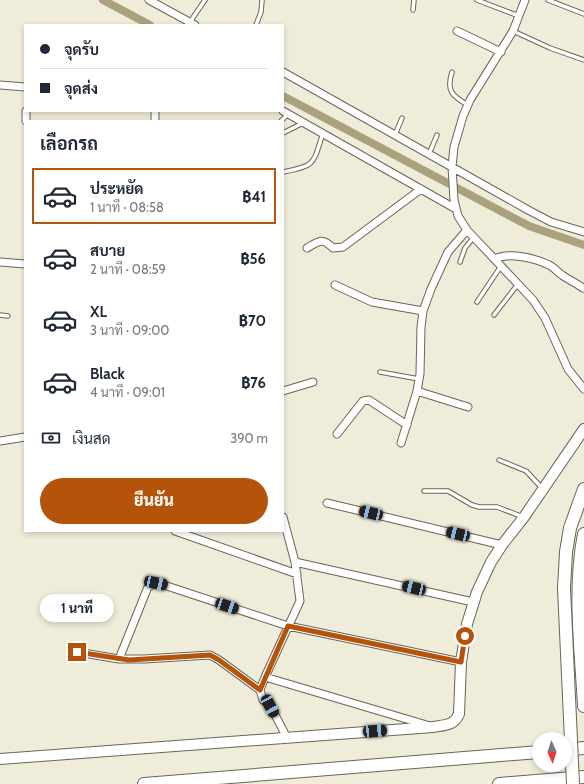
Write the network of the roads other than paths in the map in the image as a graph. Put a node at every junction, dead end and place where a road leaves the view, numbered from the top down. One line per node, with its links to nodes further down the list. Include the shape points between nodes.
1 (149, 0): 9 (street)
2 (165, 0): 9 (street)
3 (205, 0): 13 (lane)
4 (262, 0): 14 (lane)
5 (414, 0): 10 (lane)
6 (477, 0): 12 (lane)
7 (525, 0): 12 (street)
8 (548, 0): 11 (lane)
9 (167, 10): 13 (street)
10 (413, 10)
11 (584, 14)
12 (520, 17): 15 (street)
13 (193, 24)
14 (256, 24)
15 (513, 31): 17 (street); 18 (lane)
16 (457, 32): 17 (street)
17 (501, 52): 23 (street)
18 (584, 60)
19 (452, 72): 23 (lane, via 450,90 455,98)
20 (284, 73): 29 (street)
21 (0, 85): 22 (street)
22 (24, 87)
23 (468, 105): 32 (street, via 454,147)
24 (285, 112): 26 (street)
25 (402, 118): 29 (lane)
26 (304, 123): 27 (lane); 28 (street)
27 (284, 133)
28 (323, 134): 33 (lane, via 310,165); 34 (street)
29 (395, 135): 31 (street)
30 (437, 135): 31 (lane)
31 (429, 154): 32 (street)
32 (452, 167): 35 (street); 37 (street, via 551,222)
33 (284, 172)
34 (421, 189): 35 (street); 39 (street, via 343,247 333,248 322,240)
35 (456, 209): 36 (street)
36 (467, 230): 38 (street); 49 (street, via 445,258)
37 (583, 230)
38 (474, 237): 40 (street); 42 (lane, via 465,248)
39 (307, 248)
40 (495, 259): 44 (street); 47 (street, via 509,255 541,262)
41 (0, 262): 43 (street)
42 (460, 262)
43 (24, 264)
44 (501, 266): 45 (street); 48 (lane)
45 (518, 284): 51 (lane); 56 (street, via 545,318 568,369)
46 (335, 285): 49 (street, via 372,302)
47 (583, 288)
48 (477, 302)
49 (423, 311): 54 (street)
50 (0, 315): 52 (lane)
51 (494, 315)
52 (8, 316)
53 (380, 372): 54 (lane)
54 (419, 379): 58 (street)
55 (313, 382): 57 (street)
56 (584, 389)
57 (284, 391)
58 (417, 391): 59 (street); 60 (street)
59 (468, 407)
60 (407, 425): 62 (street, via 369,400 363,401); 65 (street)
61 (584, 429): 67 (main road)
62 (337, 434)
63 (24, 437): 64 (street)
64 (0, 441)
65 (401, 443)
66 (499, 460): 67 (lane, via 526,471)
67 (542, 489): 71 (main road)
68 (584, 489): 95 (highway, bridge, via 570,528 564,588)
69 (424, 491): 71 (lane, via 448,491 472,505 497,507)
70 (327, 503): 75 (street)
71 (524, 517): 75 (main road)
72 (284, 521): 76 (street)
73 (178, 532): 77 (street)
74 (584, 534): 85 (highway, via 579,586)
75 (502, 545): 78 (main road, via 491,562)
76 (295, 562): 77 (street); 78 (street)
77 (296, 574): 79 (street, via 300,601)
78 (473, 602): 82 (main road)
79 (288, 626): 81 (street, via 156,583 148,587 144,594); 82 (street); 83 (street)
80 (77, 652): 81 (street)
81 (119, 659): 84 (street, via 210,655)
82 (461, 662): 86 (main road, via 459,714 456,721)
83 (265, 677): 84 (street); 86 (street)
84 (260, 690): 87 (street, via 263,700 270,706)
85 (584, 706)
86 (433, 726): 87 (main road)
87 (287, 738): 91 (main road)
88 (584, 748): 89 (highway)
89 (572, 749)
90 (532, 753): 93 (highway)
91 (0, 759)
92 (584, 777): 94 (highway)
93 (144, 784)
94 (499, 784)
95 (573, 784)

